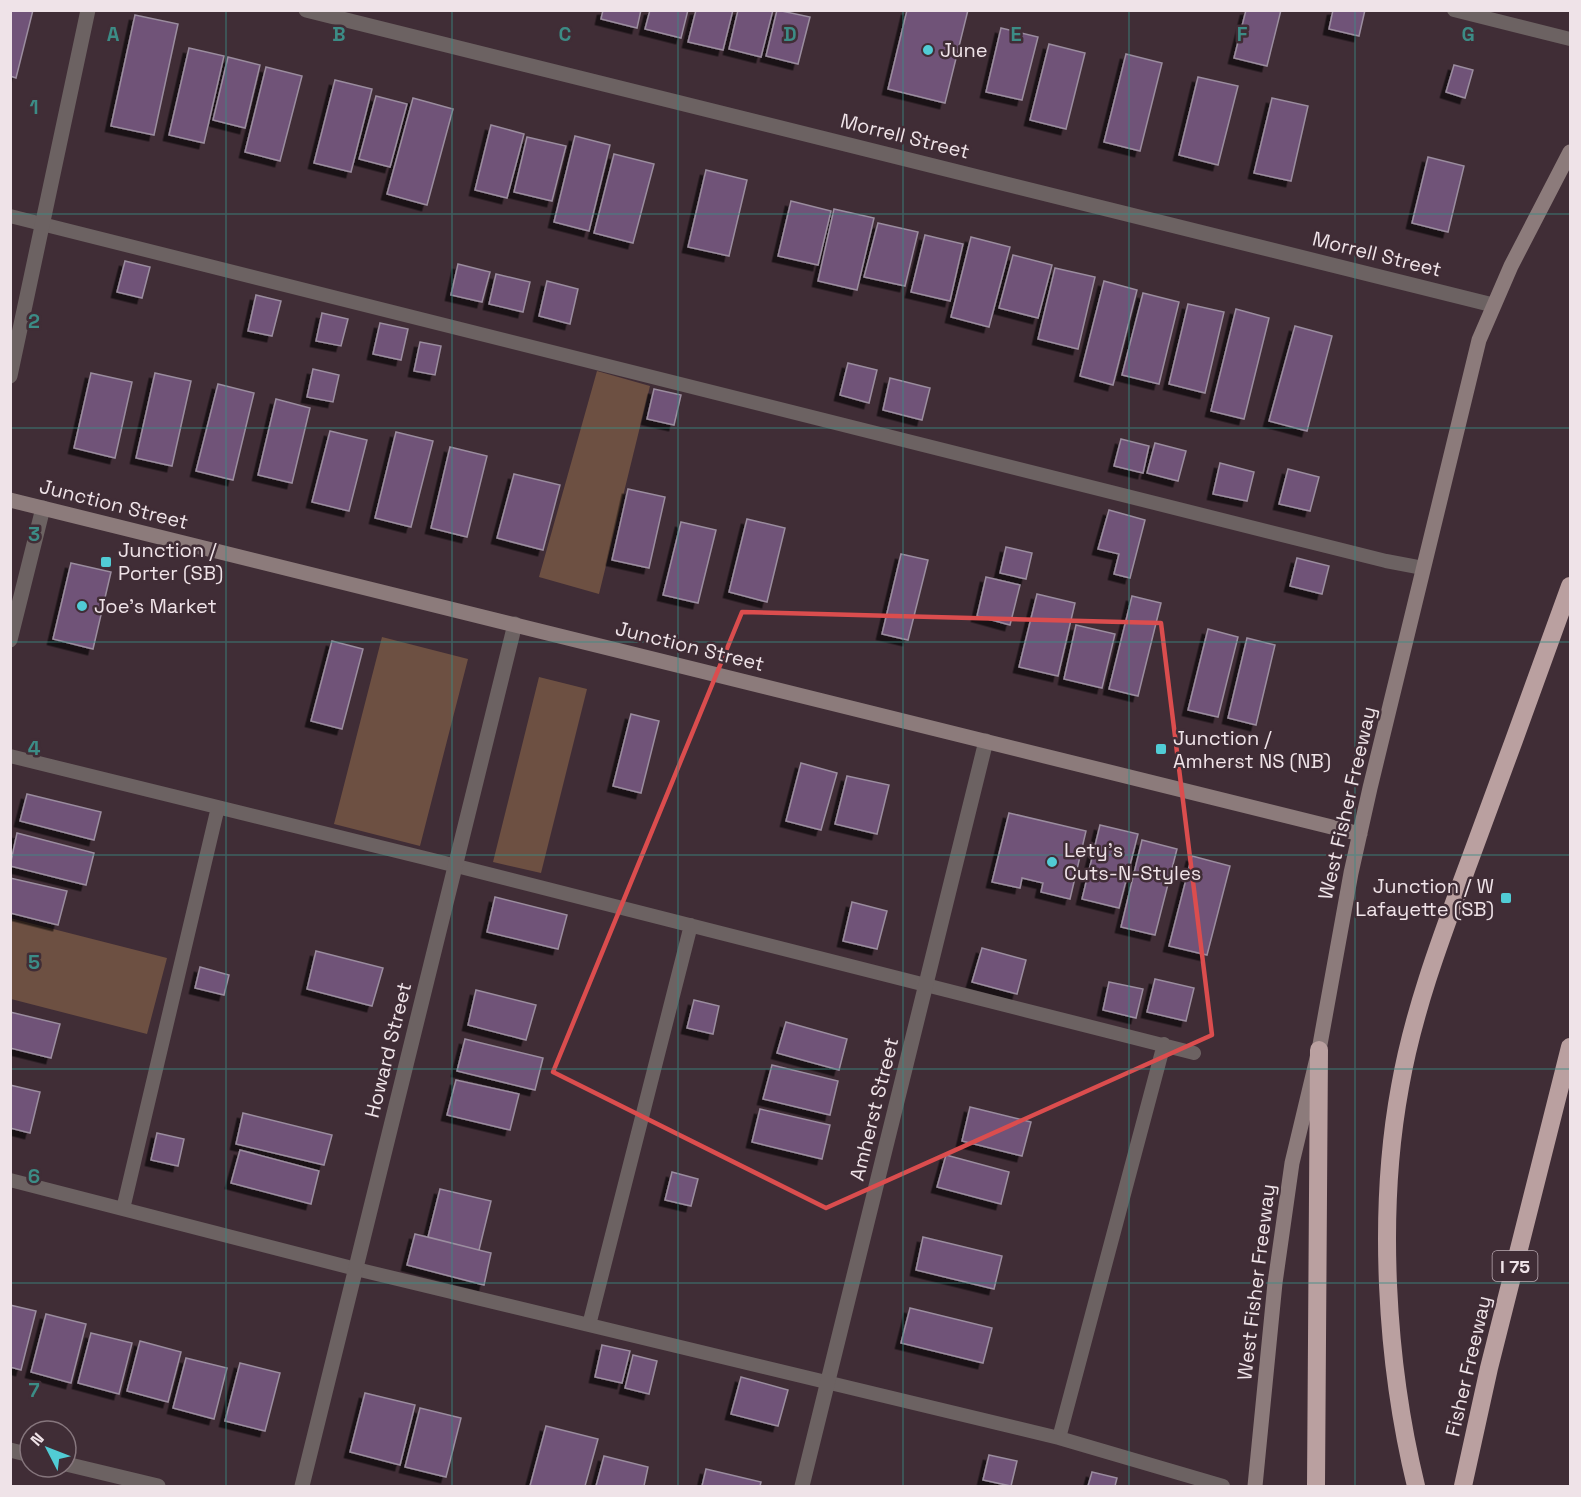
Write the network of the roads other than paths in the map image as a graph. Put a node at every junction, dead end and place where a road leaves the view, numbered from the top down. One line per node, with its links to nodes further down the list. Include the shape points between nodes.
1 (88, 10): 7 (street)
2 (306, 10): 8 (street, Morrell Street)
3 (1455, 10): 4 (lane)
4 (1570, 39)
5 (1570, 152): 8 (street, West Fisher Freeway)
6 (10, 216): 7 (lane)
7 (43, 224): 9 (street); 12 (lane)
8 (1493, 304): 12 (street, West Fisher Freeway, via 1479,340)
9 (10, 376)
10 (10, 500): 11 (street, Junction Street)
11 (43, 508): 14 (street, Junction Street); 15 (street)
12 (1423, 568): 19 (street, West Fisher Freeway)
13 (1570, 586): 40 (highway, via 1436,950 1400,1086 1389,1190 1390,1309 1399,1407)
14 (515, 624): 16 (street, Junction Street); 20 (street, Howard Street)
15 (10, 640)
16 (986, 741): 19 (street, Junction Street); 22 (street, Amherst Street)
17 (10, 756): 18 (lane)
18 (218, 807): 20 (lane); 28 (lane)
19 (1360, 834): 25 (street, West Fisher Freeway)
20 (456, 865): 21 (lane); 29 (street, Howard Street)
21 (691, 925): 22 (lane); 30 (lane)
22 (926, 985): 23 (lane); 31 (street, Amherst Street)
23 (1164, 1044): 26 (lane); 32 (lane)
24 (1570, 1047): 41 (highway, Fisher Freeway / I 75)
25 (1318, 1050): 38 (street, West Fisher Freeway, via 1292,1163 1275,1283); 39 (highway)
26 (1194, 1053)
27 (10, 1180): 28 (lane)
28 (123, 1209): 29 (lane)
29 (356, 1269): 30 (lane); 35 (street, Howard Street)
30 (589, 1325): 31 (lane)
31 (828, 1382): 32 (lane); 36 (street, Amherst Street)
32 (1059, 1438): 37 (lane)
33 (78, 1467): 34 (street)
34 (158, 1486)
35 (302, 1486)
36 (802, 1486)
37 (1223, 1486)
38 (1255, 1486)
39 (1316, 1486)
40 (1416, 1486)
41 (1462, 1486)

